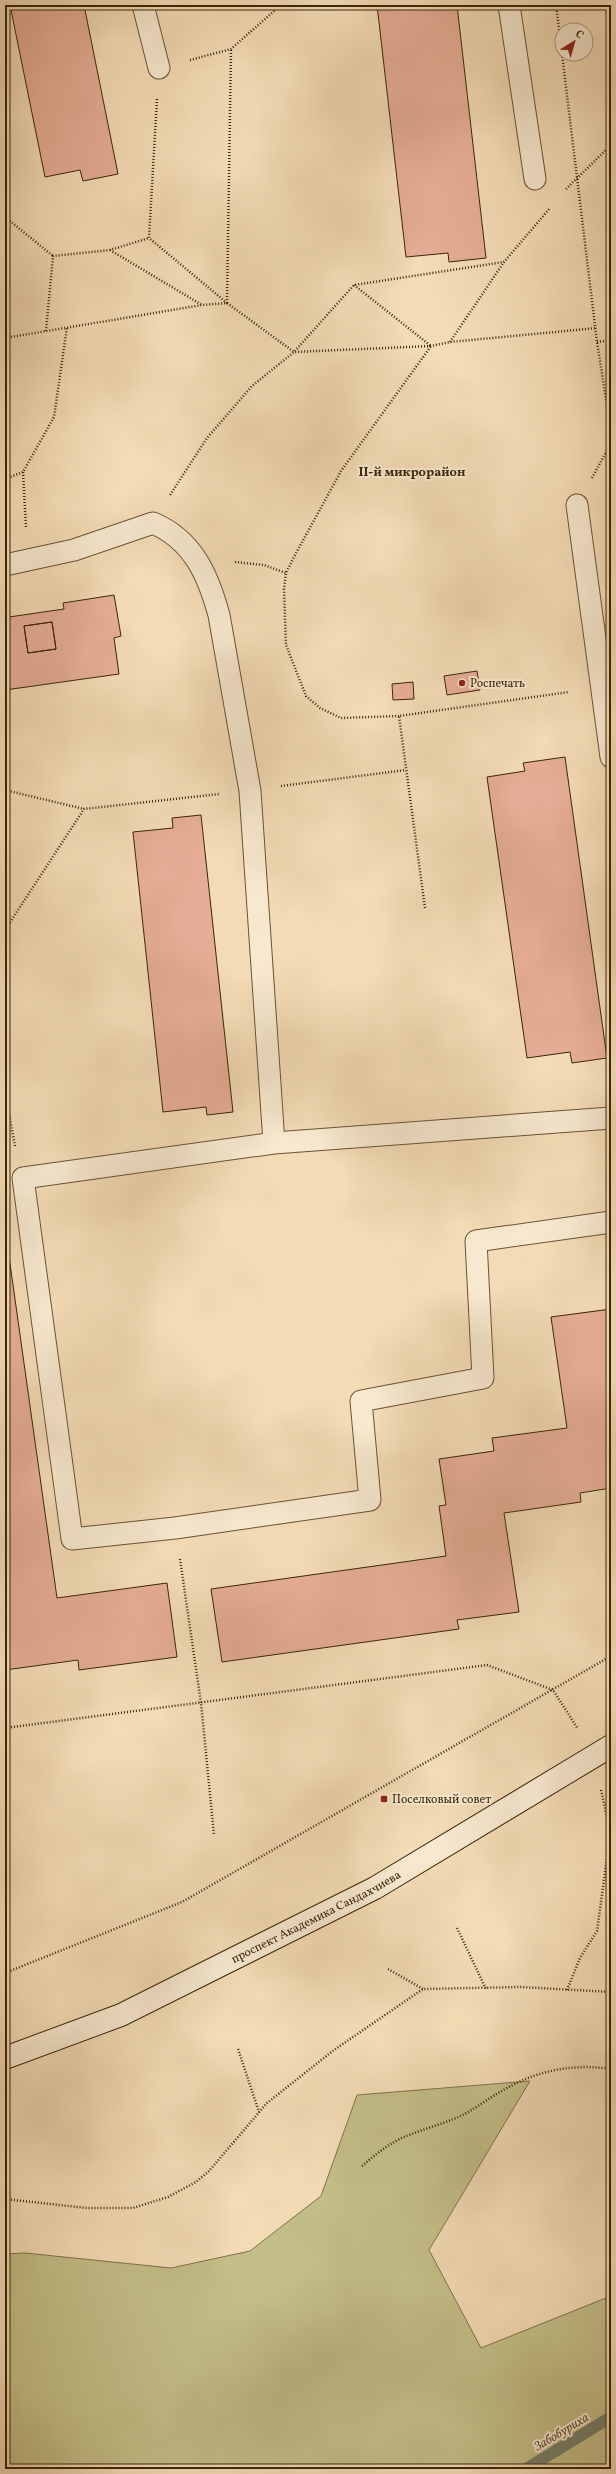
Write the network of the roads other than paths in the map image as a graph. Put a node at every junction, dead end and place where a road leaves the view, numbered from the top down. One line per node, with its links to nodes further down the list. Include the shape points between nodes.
1 (143, 5): 3 (lane)
2 (510, 5): 4 (lane)
3 (159, 68)
4 (535, 180)
5 (577, 505): 7 (lane)
6 (5, 565): 9 (lane, via 74,550 153,523 169,530 198,559 212,590 219,615 250,791)
7 (611, 757)
8 (611, 1118): 9 (lane)
9 (274, 1142): 10 (lane, via 23,1178 72,1539 175,1528 370,1500 361,1401 483,1378 476,1241)
10 (611, 1222)
11 (611, 1746): 12 (main road, проспект Академика Сандахчиева, via 375,1888 121,2015)
12 (5, 2058)

